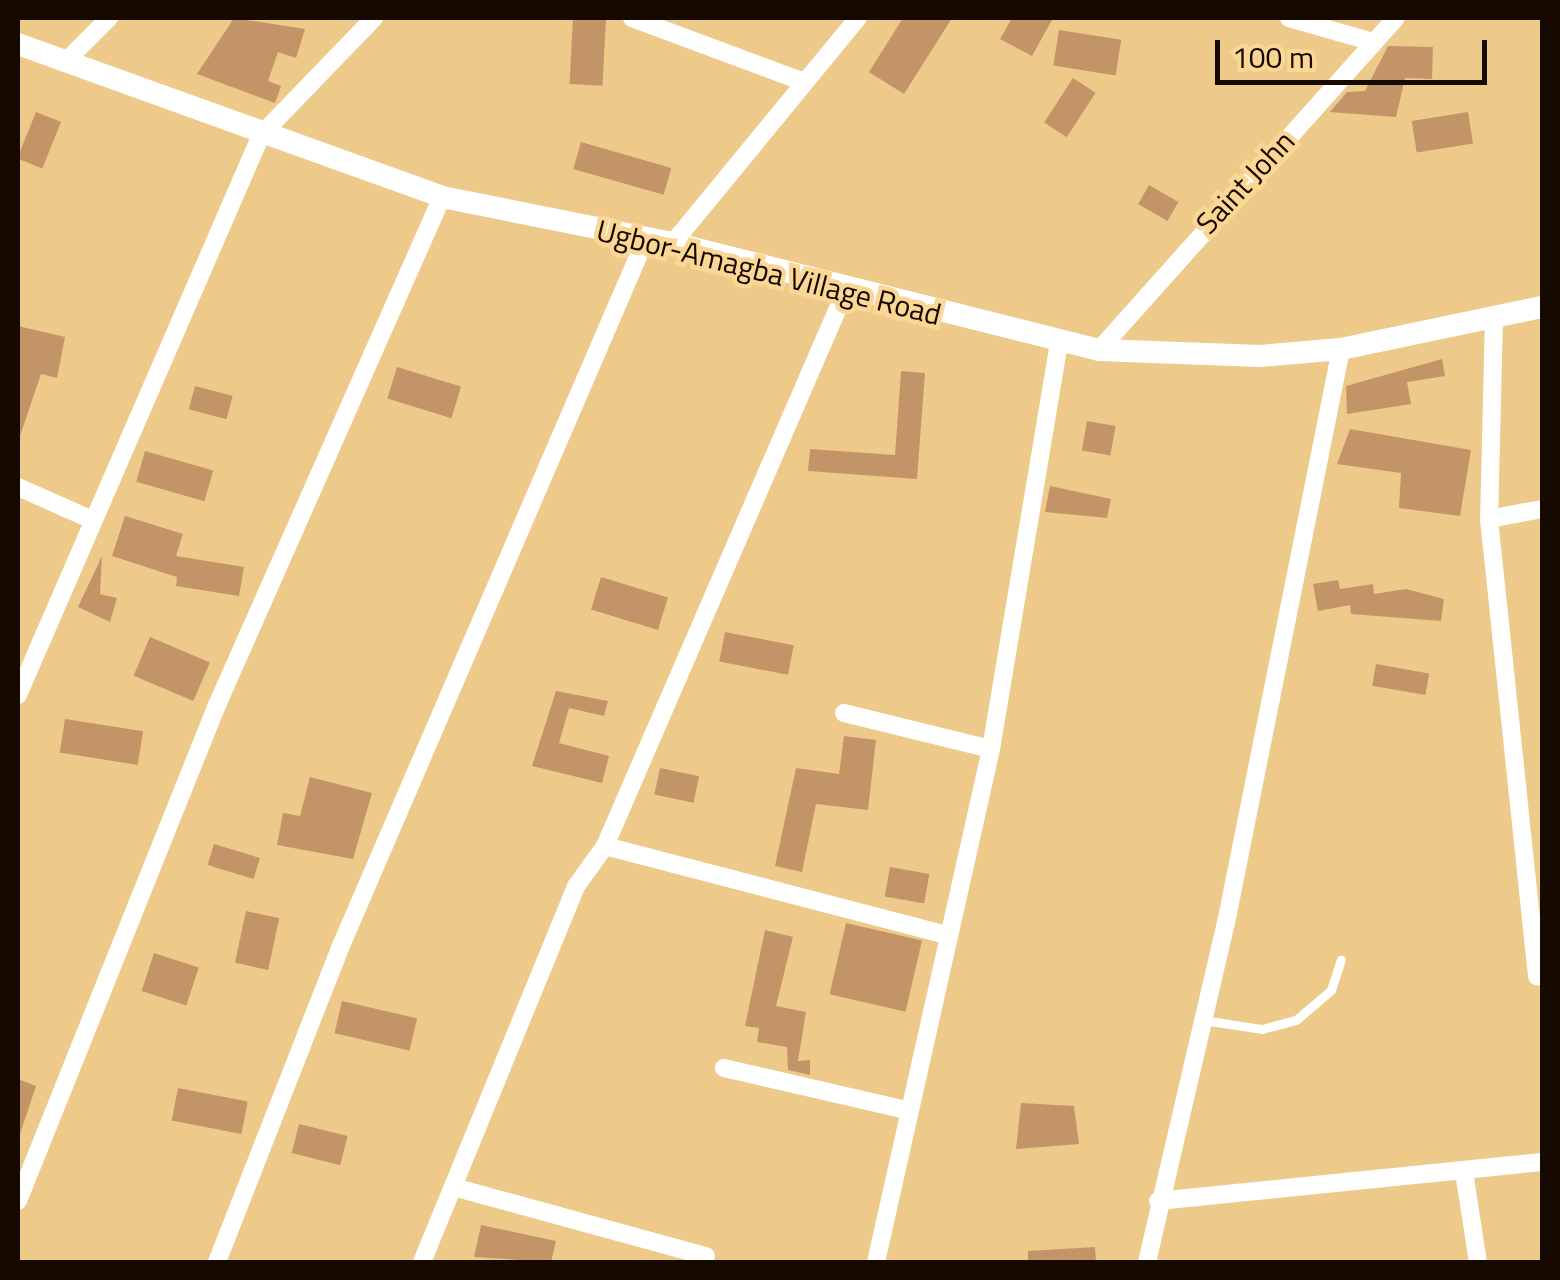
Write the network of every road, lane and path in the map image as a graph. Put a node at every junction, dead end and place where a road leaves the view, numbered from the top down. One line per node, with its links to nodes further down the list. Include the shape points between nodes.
1 (109, 18): 9 (street)
2 (374, 18): 11 (street)
3 (632, 18): 10 (street)
4 (858, 18): 10 (street)
5 (1289, 18): 7 (street)
6 (1396, 18): 7 (street, Saint John)
7 (1374, 42): 20 (street, Saint John)
8 (18, 44): 9 (street, Ugbor-Amagba Village Road)
9 (64, 63): 11 (street, Ugbor-Amagba Village Road)
10 (799, 80): 14 (street)
11 (261, 134): 12 (street, Ugbor-Amagba Village Road); 23 (street)
12 (442, 197): 13 (street, Ugbor-Amagba Village Road); 39 (street, via 217,704)
13 (646, 238): 14 (street, Ugbor-Amagba Village Road); 41 (street, via 340,948)
14 (673, 243): 15 (street, Ugbor-Amagba Village Road)
15 (844, 292): 18 (street, Ugbor-Amagba Village Road); 28 (street)
16 (1542, 306): 17 (street, Ugbor-Amagba Village Road)
17 (1494, 318): 19 (street, Ugbor-Amagba Village Road); 24 (street)
18 (1059, 342): 20 (street, Ugbor-Amagba Village Road); 27 (street)
19 (1341, 349): 20 (street, Ugbor-Amagba Village Road); 32 (street)
20 (1099, 350)
21 (18, 487): 23 (street)
22 (1542, 510): 24 (street)
23 (88, 518): 25 (street)
24 (1490, 519): 31 (street)
25 (19, 688)
26 (844, 713): 27 (street)
27 (991, 749): 29 (street)
28 (605, 846): 29 (street); 37 (street, via 577,885)
29 (943, 934): 34 (street)
30 (1342, 960): 32 (lane, via 1331,990 1296,1020 1262,1029)
31 (1537, 976)
32 (1200, 1020): 38 (street)
33 (724, 1068): 34 (street)
34 (906, 1110): 43 (street)
35 (1542, 1162): 36 (street)
36 (1464, 1172): 38 (street); 45 (street)
37 (456, 1188): 40 (street); 42 (street)
38 (1158, 1200): 44 (street)
39 (18, 1201)
40 (706, 1256)
41 (218, 1262)
42 (422, 1262)
43 (876, 1262)
44 (1146, 1262)
45 (1478, 1262)

